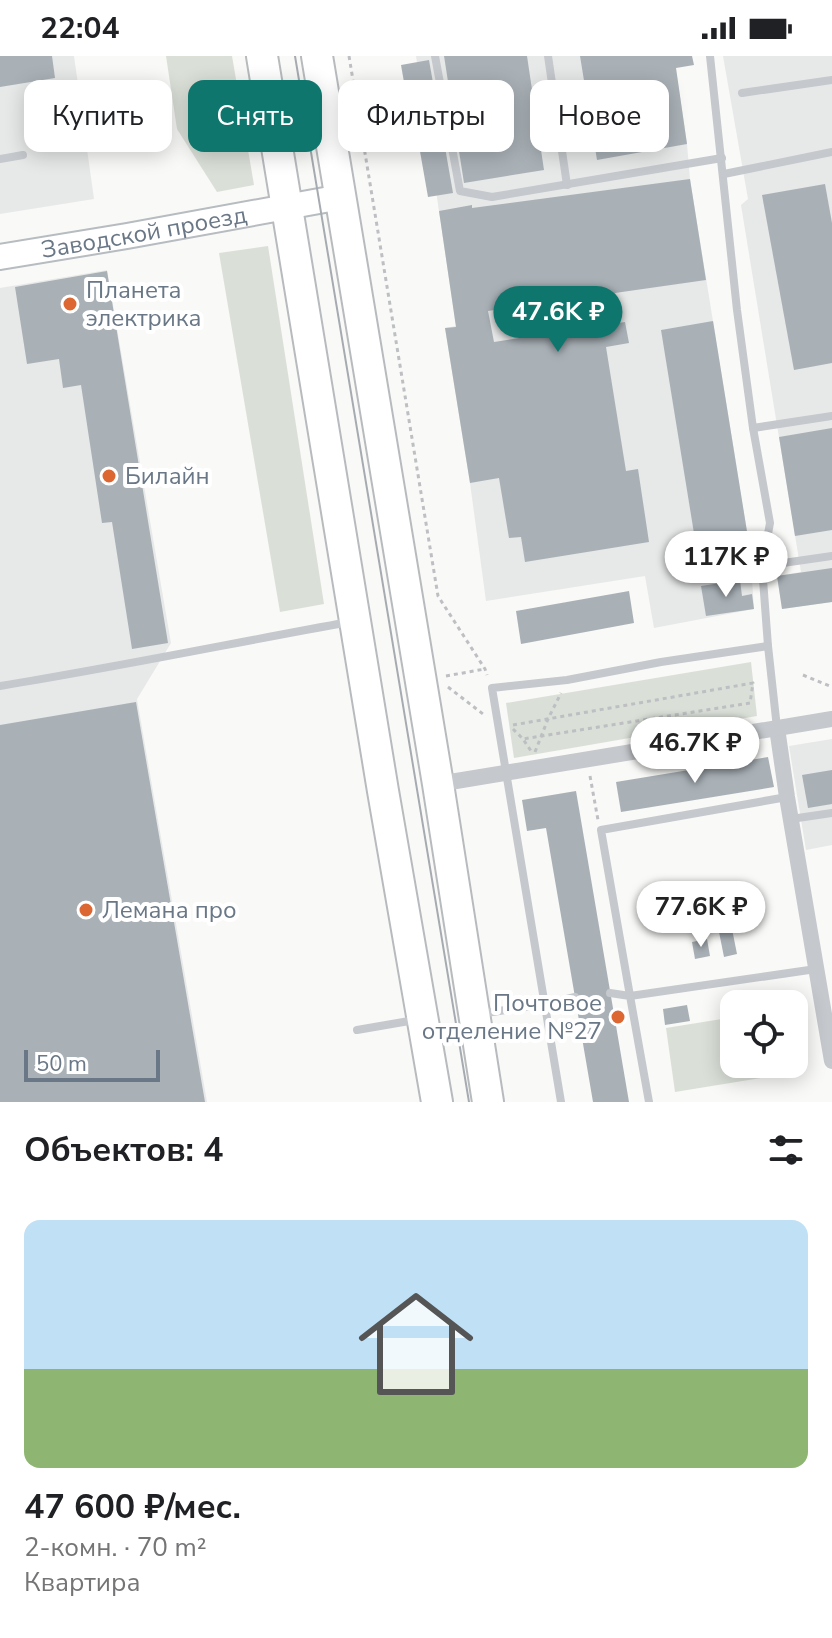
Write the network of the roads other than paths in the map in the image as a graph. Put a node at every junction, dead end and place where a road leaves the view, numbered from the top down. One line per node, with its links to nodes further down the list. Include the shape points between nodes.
1 (262, 56): 15 (highway)
2 (317, 56): 14 (highway)
3 (435, 56): 13 (lane, via 460,191 492,197)
4 (548, 56): 13 (lane)
5 (710, 56): 10 (lane)
6 (832, 80): 7 (lane)
7 (742, 93)
8 (832, 152): 12 (lane)
9 (23, 155): 11 (lane)
10 (722, 158): 12 (lane); 13 (lane)
11 (0, 159)
12 (724, 174): 18 (lane)
13 (567, 185)
14 (341, 197): 15 (street, Заводской проезд); 27 (highway)
15 (286, 207): 16 (street, Заводской проезд); 21 (highway)
16 (0, 257)
17 (832, 416): 18 (lane)
18 (753, 428): 20 (lane, via 770,523)
19 (832, 556): 20 (lane)
20 (762, 566): 22 (lane)
21 (355, 622): 23 (lane); 37 (highway)
22 (768, 646): 25 (lane); 26 (lane, via 492,688)
23 (0, 686)
24 (832, 719): 25 (street)
25 (777, 728): 26 (street); 28 (street)
26 (506, 774): 27 (street); 35 (lane)
27 (438, 784): 36 (highway)
28 (787, 797): 30 (street); 33 (lane, via 601,830)
29 (832, 813): 30 (lane)
30 (791, 819): 31 (street)
31 (816, 969): 33 (lane); 38 (street)
32 (610, 993): 33 (lane)
33 (630, 996): 44 (lane)
34 (575, 997): 35 (lane)
35 (546, 1004): 36 (lane); 43 (lane)
36 (474, 1015): 42 (highway)
37 (423, 1019): 39 (lane); 41 (highway)
38 (829, 1026): 40 (street)
39 (357, 1030)
40 (832, 1061)
41 (437, 1102)
42 (488, 1102)
43 (561, 1102)
44 (649, 1102)

